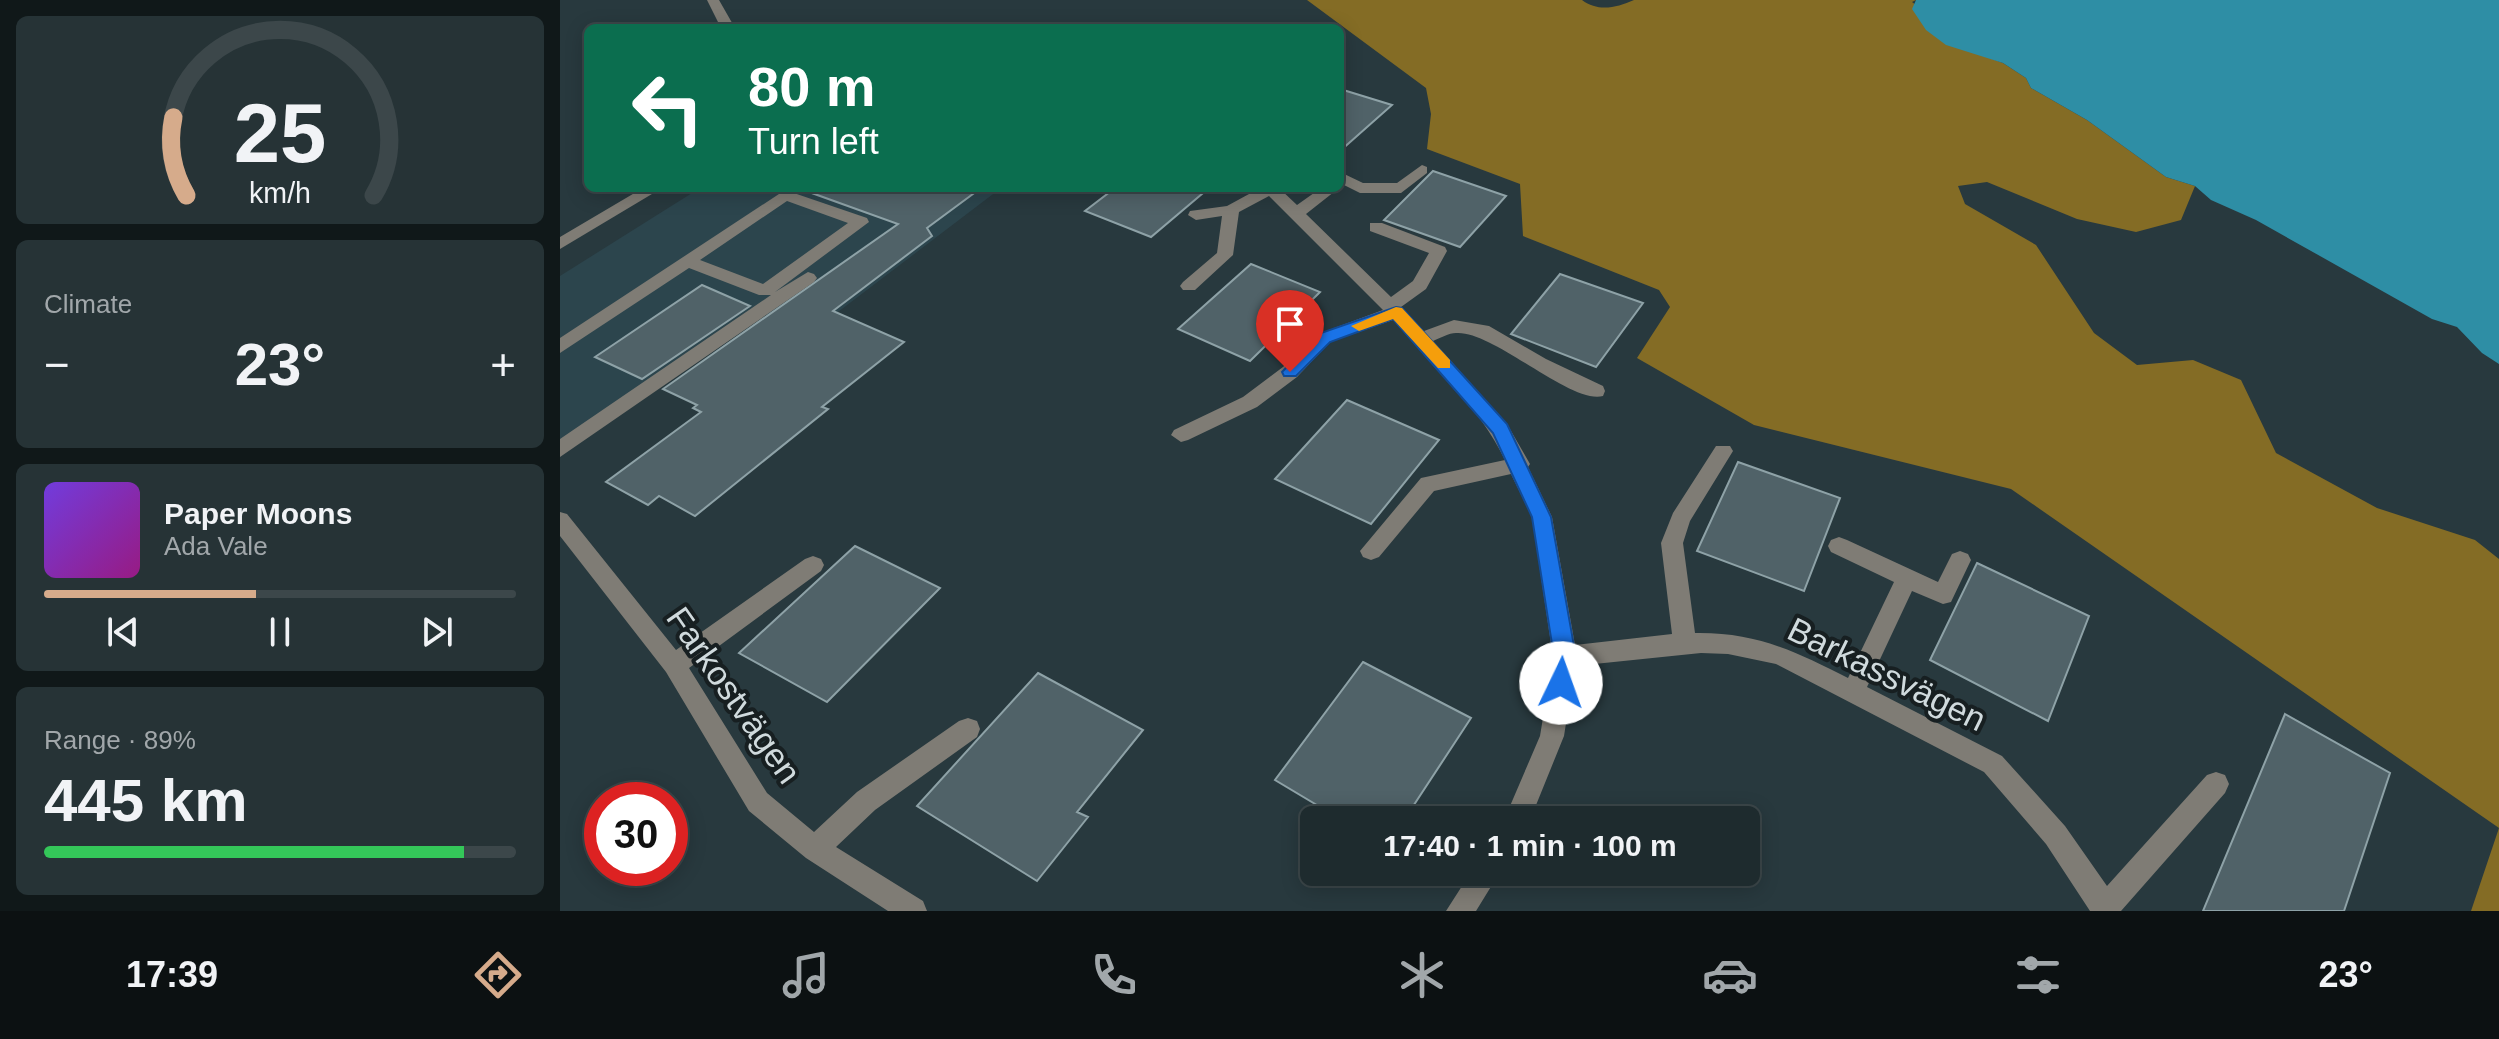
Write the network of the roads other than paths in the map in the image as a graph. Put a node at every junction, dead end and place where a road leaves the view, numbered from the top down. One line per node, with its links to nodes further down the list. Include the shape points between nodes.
1 (713, 0): 2 (street)
2 (726, 24)
3 (1422, 170): 4 (street, via 1401,188)
4 (1344, 183)
5 (647, 192): 13 (street)
6 (1263, 192): 9 (street)
7 (1274, 192): 10 (street)
8 (1324, 192): 10 (street)
9 (1231, 210): 11 (street); 16 (street, via 1225,255)
10 (1295, 214): 17 (street)
11 (1196, 215)
12 (1376, 227): 17 (street, via 1439,251 1420,285)
13 (560, 244)
14 (687, 261): 14 (street, via 785,195 861,222 765,291); 19 (street)
15 (808, 278): 22 (street)
16 (1189, 286)
17 (1393, 309): 18 (street); 21 (street, via 1324,338 1250,402)
18 (1421, 339): 20 (street, via 1454,326 1483,330); 24 (street, via 1500,429)
19 (560, 347)
20 (1596, 391)
21 (1181, 435)
22 (560, 449)
23 (1723, 451): 31 (street, via 1680,519 1672,543)
24 (1520, 464): 27 (street, via 1428,484); 32 (street, via 1542,517)
25 (560, 520): 33 (street, Farkostvägen)
26 (1839, 546): 30 (street)
27 (1371, 551)
28 (1960, 560): 30 (street, via 1943,595)
29 (813, 565): 33 (street)
30 (1907, 578): 34 (street)
31 (1685, 643): 32 (street, Barkassvägen); 34 (street, Barkassvägen, via 1750,645)
32 (1565, 657): 37 (street, via 1552,736)
33 (674, 665): 38 (street, Farkostvägen, via 758,802)
34 (1853, 692): 40 (street, Barkassvägen, via 2002,771 2047,824)
35 (968, 729): 38 (street, via 866,801)
36 (2216, 784): 40 (street)
37 (1523, 806)
38 (815, 849): 41 (street, Farkostvägen)
39 (1477, 886): 42 (street)
40 (2105, 910)
41 (913, 911)
42 (1460, 911)

